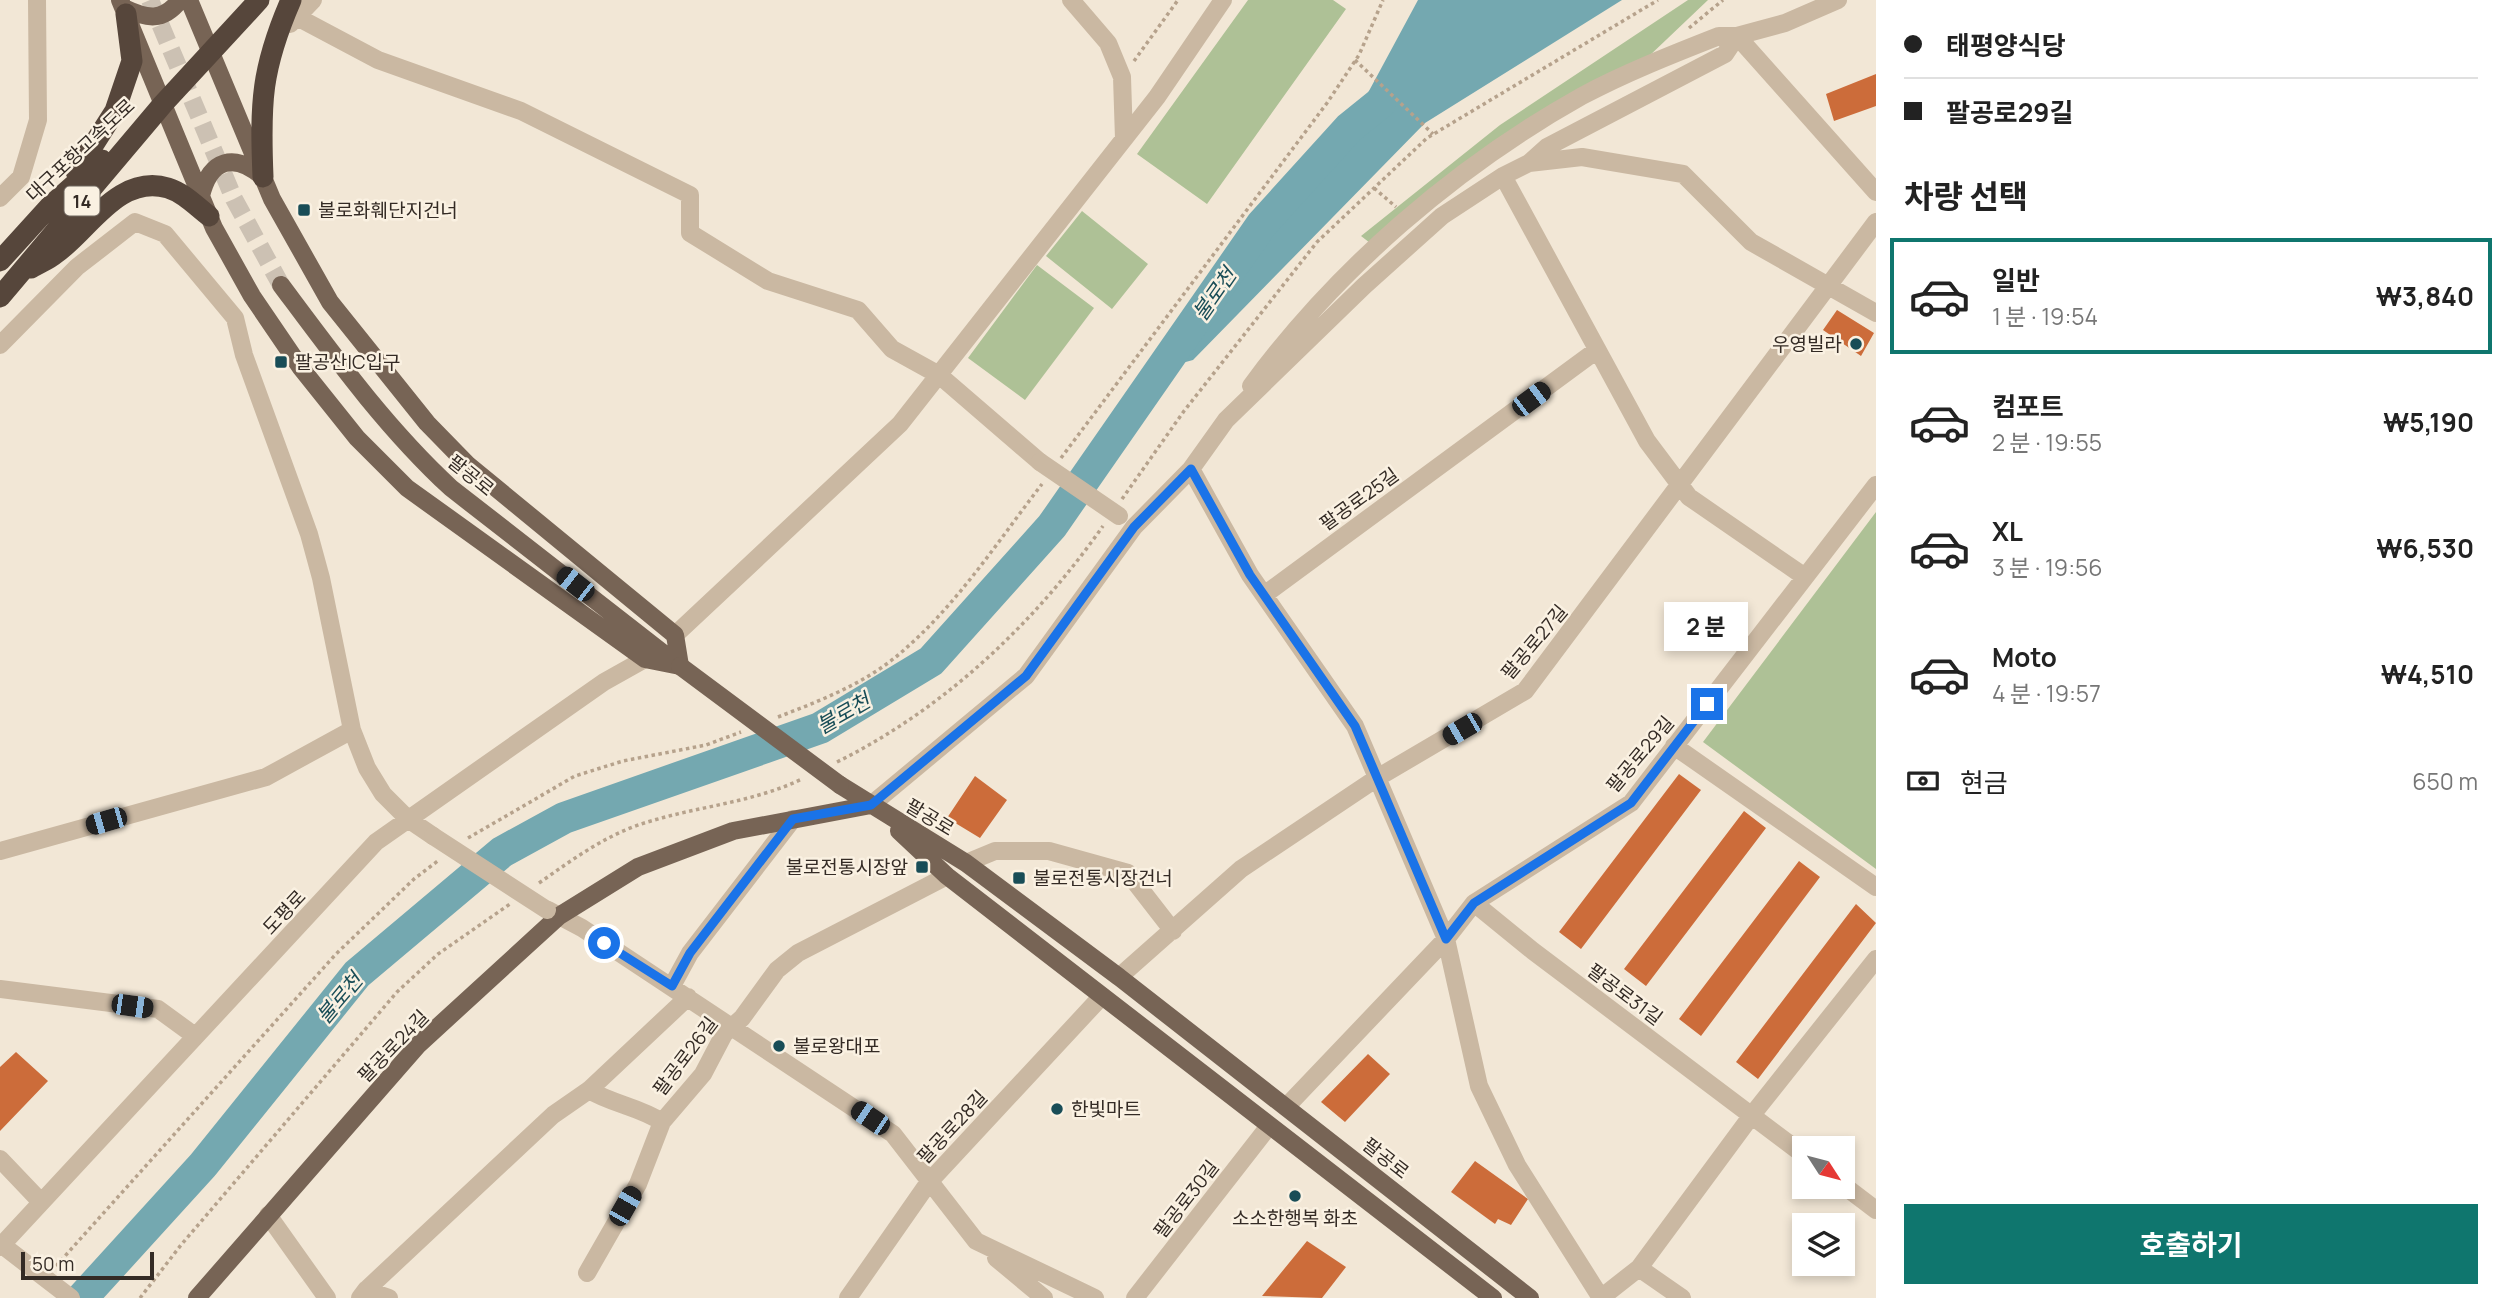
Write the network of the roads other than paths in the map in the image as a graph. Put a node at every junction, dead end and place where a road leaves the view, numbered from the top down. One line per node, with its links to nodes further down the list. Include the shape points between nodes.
1 (37, 0): 19 (street, via 38,120 21,177)
2 (180, 0): 9 (main road, via 162,16 150,18)
3 (189, 0): 12 (main road)
4 (259, 0): 12 (highway)
5 (313, 0): 10 (street)
6 (1071, 0): 14 (street, via 1108,43 1122,77)
7 (1223, 0): 14 (street)
8 (1838, 0): 11 (street, via 1785,23)
9 (123, 7): 13 (main road); 20 (highway, via 132,61 115,111)
10 (294, 9): 17 (highway, via 271,45 263,81); 33 (street, via 378,60 521,111 690,195 690,233 768,281 858,310 892,349)
11 (1737, 36): 15 (street, via 1725,54 1547,147); 18 (street); 34 (street, via 1719,36 1582,96 1465,172 1370,253 1282,344)
12 (213, 52): 13 (highway); 17 (main road)
13 (163, 104): 20 (highway, 대구포항고속도로 / 14); 21 (main road); 24 (highway, 대구포항고속도로 / 14)
14 (1124, 139): 33 (street)
15 (1529, 163): 16 (street); 26 (street, via 1582,158 1683,174 1751,242)
16 (1503, 176): 32 (street); 34 (street, via 1441,216)
17 (263, 177): 21 (main road, via 251,167 224,163 205,180); 41 (main road, via 331,302 427,423 468,466)
18 (1876, 192)
19 (0, 198)
20 (50, 206): 23 (highway, 대구포항고속도로 / 14)
21 (205, 206): 24 (highway, via 167,188 132,191 87,222 57,253); 28 (main road)
22 (1876, 222): 26 (street, 팔공로27길)
23 (0, 261)
24 (20, 274): 27 (highway, 대구포항고속도로 / 14)
25 (281, 285): 43 (main road, 팔공로, via 417,457)
26 (1830, 286): 29 (street); 37 (street, 팔공로27길)
27 (0, 297)
28 (258, 304): 30 (street); 42 (main road, via 357,438 407,488)
29 (1876, 313)
30 (235, 318): 31 (street, via 165,234 135,222 77,267); 44 (street, via 312,545)
31 (0, 345)
32 (1597, 350): 37 (street, via 1647,441); 40 (street, 팔공로25길)
33 (939, 375): 38 (street, bridge, via 1048,467); 41 (street, via 900,424)
34 (1227, 420): 35 (street)
35 (1191, 469): 38 (street); 40 (street)
36 (1876, 485): 39 (street, 팔공로29길)
37 (1681, 487): 39 (street); 46 (street, 팔공로27길, via 1525,691)
38 (1134, 527): 47 (street, via 1026,676)
39 (1805, 577): 45 (street, 팔공로29길)
40 (1264, 595): 46 (street, via 1355,726)
41 (675, 635): 43 (main road)
42 (645, 659): 43 (main road); 48 (street, 도평로, via 604,682)
43 (680, 666): 47 (main road, 팔공로, bridge)
44 (352, 730): 48 (street, via 375,783); 50 (street, via 266,777)
45 (1674, 746): 53 (street); 54 (street, 팔공로29길, via 1631,803)
46 (1377, 778): 56 (street, 팔공로27길, via 1241,869); 57 (street)
47 (871, 805): 49 (main road, 팔공로24길); 51 (main road, 팔공로); 52 (main road, 팔공로)
48 (408, 819): 55 (street, bridge); 65 (street, 도평로, via 376,842)
49 (793, 819): 55 (main road, 팔공로24길, via 733,831 638,867); 60 (street, via 690,953)
50 (0, 851)
51 (966, 863): 56 (street, via 995,851 1049,852 1128,873); 59 (main road, 팔공로)
52 (947, 876): 62 (main road, 팔공로); 64 (street, 팔공로26길, via 787,960)
53 (1876, 887)
54 (1474, 903): 57 (street, 팔공로29길); 68 (street, 팔공로31길)
55 (553, 913): 60 (street); 77 (main road, 팔공로24길, via 418,1045)
56 (1173, 931): 59 (street, 팔공로27길)
57 (1446, 939): 67 (street, 팔공로29길); 83 (street, via 1479,1086 1517,1165)
58 (1876, 959): 68 (street)
59 (1119, 977): 67 (main road, 팔공로)
60 (672, 986): 63 (street)
61 (0, 989): 65 (street, via 158,1010)
62 (1102, 996): 70 (main road, 팔공로); 73 (street, 팔공로28길)
63 (688, 997): 64 (street); 66 (street)
64 (733, 1026): 69 (street, 팔공로26길, via 703,1074); 73 (street, via 893,1133)
65 (195, 1036): 75 (street, 도평로)
66 (589, 1090): 69 (street); 82 (street, via 553,1115)
67 (1286, 1107): 93 (main road, 팔공로)
68 (1752, 1115): 71 (street, 팔공로31길); 80 (street)
69 (662, 1122): 81 (street, 팔공로26길, via 638,1184)
70 (1269, 1126): 91 (street, 팔공로30길); 92 (main road, 팔공로)
71 (1792, 1146)
72 (0, 1159): 75 (street)
73 (929, 1182): 78 (street); 88 (street, 팔공로28길)
74 (1855, 1194): 76 (street)
75 (41, 1202): 79 (street, 도평로)
76 (1876, 1210)
77 (268, 1216): 85 (main road, 팔공로24길); 86 (street)
78 (976, 1241): 89 (street); 90 (street)
79 (1, 1246): 84 (street, bridge)
80 (1639, 1268): 83 (street); 94 (street)
81 (587, 1273)
82 (363, 1294): 87 (street)
83 (1602, 1297)
84 (71, 1298)
85 (197, 1298)
86 (327, 1298)
87 (389, 1298)
88 (848, 1298)
89 (1044, 1298)
90 (1095, 1298)
91 (1135, 1298)
92 (1493, 1298)
93 (1531, 1298)
94 (1682, 1298)

